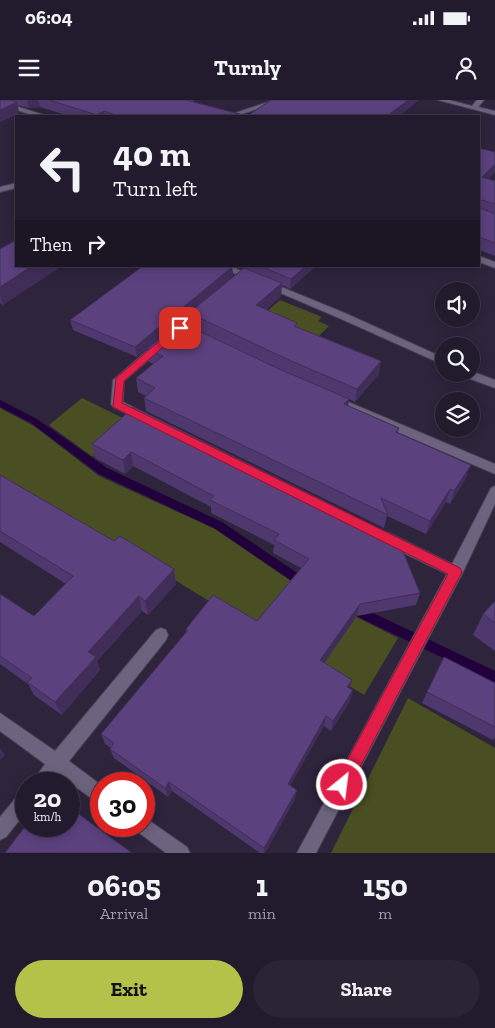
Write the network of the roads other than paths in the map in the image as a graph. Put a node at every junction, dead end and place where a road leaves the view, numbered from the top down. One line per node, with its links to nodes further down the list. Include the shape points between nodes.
1 (281, 100): 8 (street)
2 (441, 100): 5 (street)
3 (481, 100): 5 (street)
4 (6, 104): 7 (street)
5 (473, 108): 6 (street)
6 (495, 113)
7 (39, 115)
8 (233, 115)
9 (15, 185): 10 (street)
10 (0, 190)
11 (480, 259): 12 (street)
12 (495, 265)
13 (223, 267): 14 (street)
14 (243, 275): 15 (street); 17 (street)
15 (229, 287)
16 (174, 334): 21 (street, via 119,380 117,404)
17 (435, 358)
18 (480, 378): 19 (street)
19 (495, 384)
20 (327, 397): 22 (street)
21 (153, 422)
22 (495, 469)
23 (495, 492): 25 (street)
24 (376, 532): 25 (street)
25 (456, 572): 35 (street)
26 (161, 634): 28 (street)
27 (0, 721): 28 (street)
28 (56, 762): 29 (street); 30 (street)
29 (48, 772)
30 (90, 787)
31 (15, 813): 32 (street)
32 (0, 831)
33 (155, 834): 34 (street)
34 (181, 853)
35 (306, 853)

